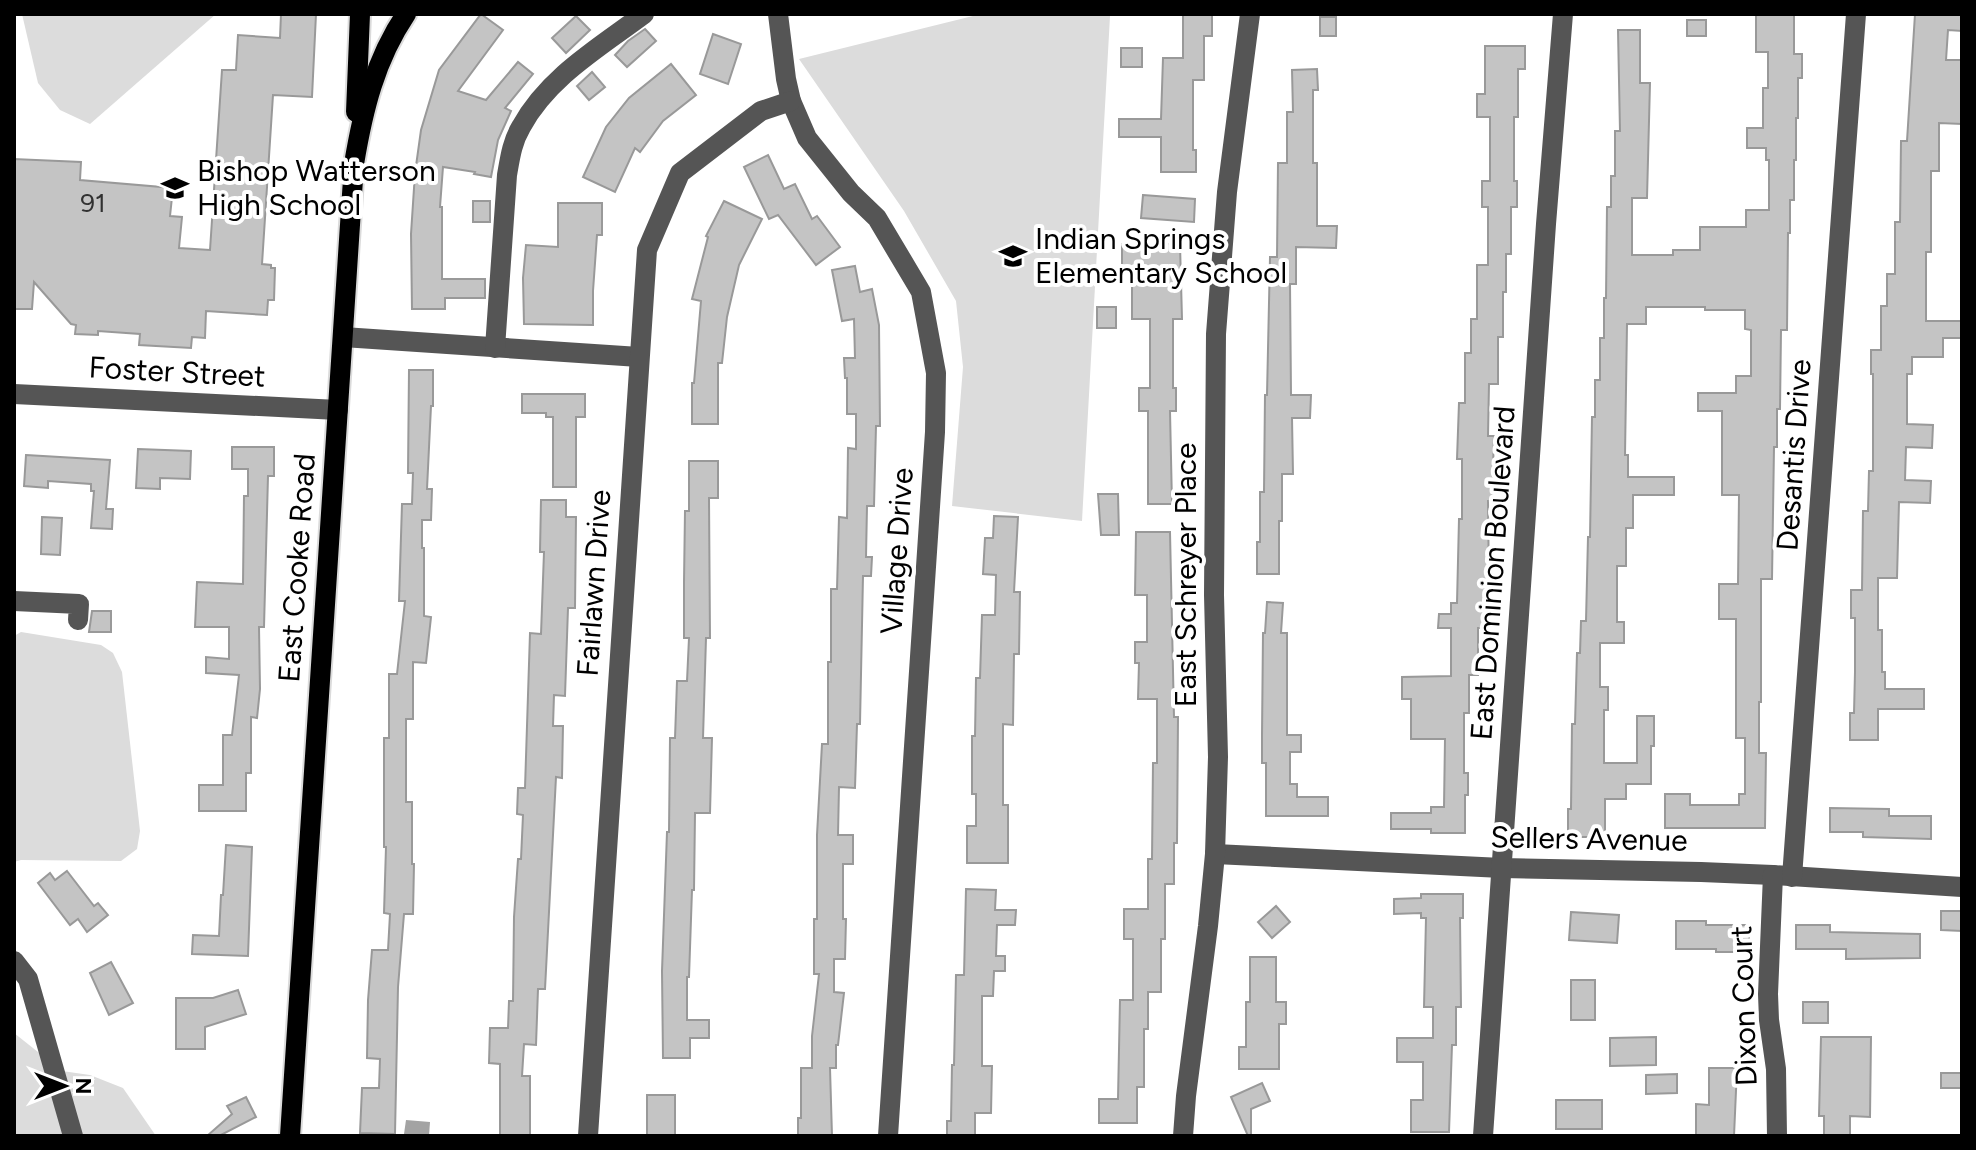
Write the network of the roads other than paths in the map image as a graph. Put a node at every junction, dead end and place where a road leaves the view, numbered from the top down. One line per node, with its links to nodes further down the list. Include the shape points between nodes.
1 (360, 14): 11 (main road)
2 (644, 14): 13 (street, via 565,73 520,128 507,175)
3 (778, 14): 10 (street, Village Drive)
4 (1250, 14): 19 (street, East Schreyer Place, via 1227,192 1216,334)
5 (1563, 14): 20 (street, East Dominion Boulevard)
6 (1856, 14): 9 (street, Desantis Drive)
7 (1865, 14): 9 (street, Desantis Drive)
8 (400, 17): 11 (main road, East Cooke Road, via 362,115)
9 (1855, 38): 21 (street, Desantis Drive)
10 (791, 101): 14 (street, Fairlawn Drive, via 761,111 680,173 647,250); 27 (street, Village Drive, via 807,138 877,218 921,292 936,373)
11 (354, 164): 12 (main road, East Cooke Road)
12 (343, 337): 13 (street); 16 (main road, East Cooke Road)
13 (495, 348): 14 (street)
14 (639, 357): 26 (street, Fairlawn Drive)
15 (14, 394): 16 (street, Foster Street)
16 (338, 410): 25 (main road, East Cooke Road)
17 (14, 601): 18 (street, via 79,604)
18 (78, 620)
19 (1215, 854): 20 (street, Sellers Avenue); 28 (street, East Schreyer Place)
20 (1502, 868): 21 (street, Sellers Avenue); 29 (street, East Dominion Boulevard)
21 (1783, 876): 22 (street, Sellers Avenue); 30 (street, Dixon Court, via 1768,994)
22 (1962, 887)
23 (14, 961): 24 (street, via 28,979)
24 (73, 1136)
25 (290, 1136)
26 (588, 1136)
27 (888, 1136)
28 (1183, 1136)
29 (1483, 1136)
30 (1777, 1136)

